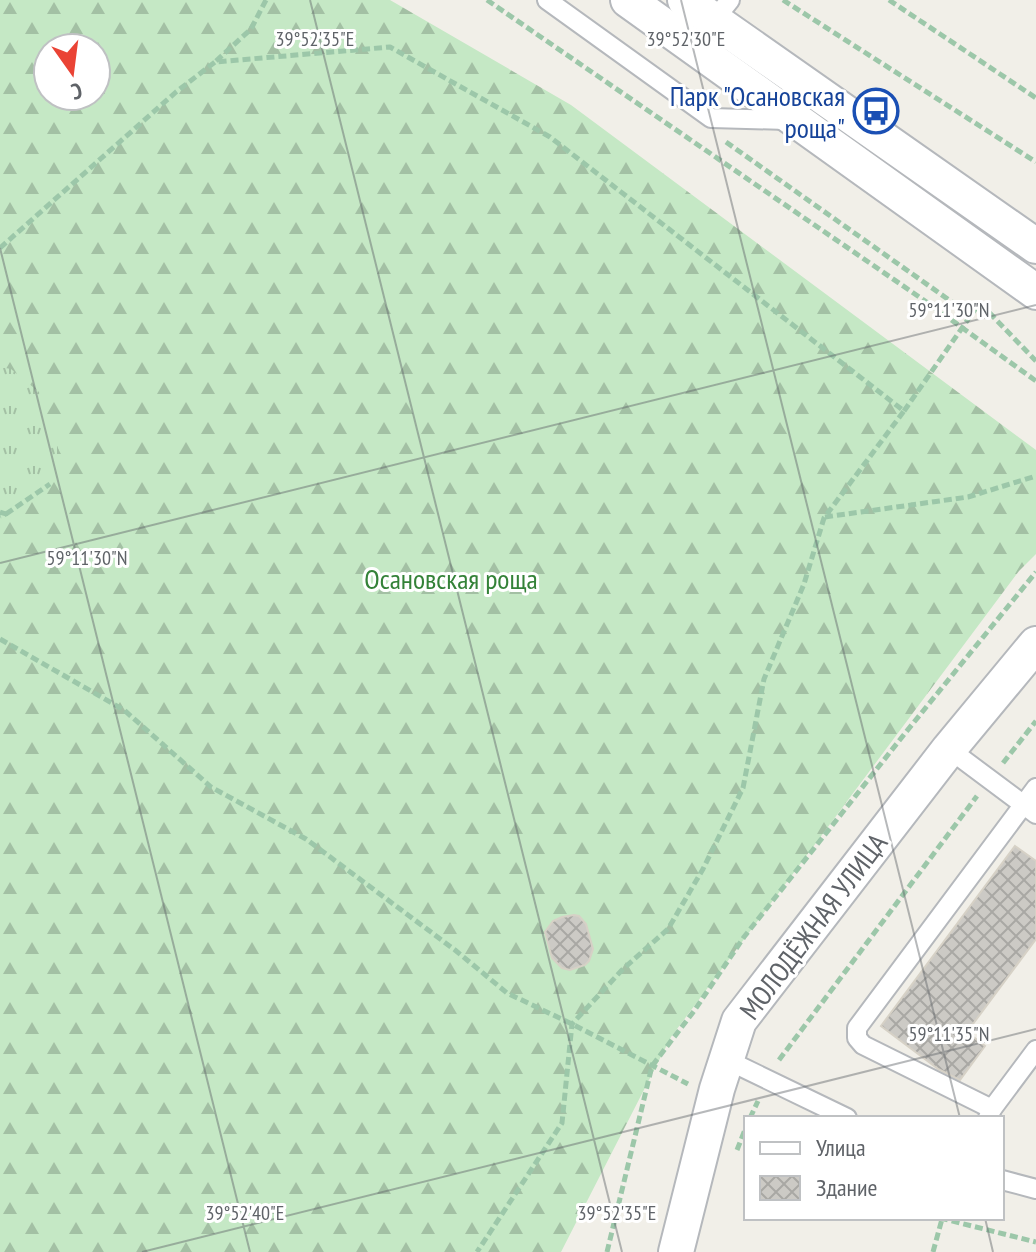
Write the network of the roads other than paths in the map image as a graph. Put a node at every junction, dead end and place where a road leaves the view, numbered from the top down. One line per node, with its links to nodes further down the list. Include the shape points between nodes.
1 (547, 0): 5 (lane, via 711,118)
2 (628, 0): 4 (street)
3 (685, 0): 4 (street)
4 (712, 22): 5 (street); 6 (street)
5 (796, 120): 7 (street)
6 (1036, 246)
7 (1036, 292)
8 (1036, 644): 9 (street, МОЛОДЁЖНАЯ УЛИЦА)
9 (949, 749): 11 (lane); 13 (street, МОЛОДЁЖНАЯ УЛИЦА, via 739,1021)
10 (1036, 788): 11 (lane)
11 (1030, 810): 14 (lane, via 857,1028 863,1045)
12 (1036, 1050): 14 (lane)
13 (725, 1059): 15 (lane); 18 (street, МОЛОДЁЖНАЯ УЛИЦА)
14 (990, 1113)
15 (843, 1116)
16 (1004, 1181): 17 (lane)
17 (1036, 1189)
18 (676, 1252)

